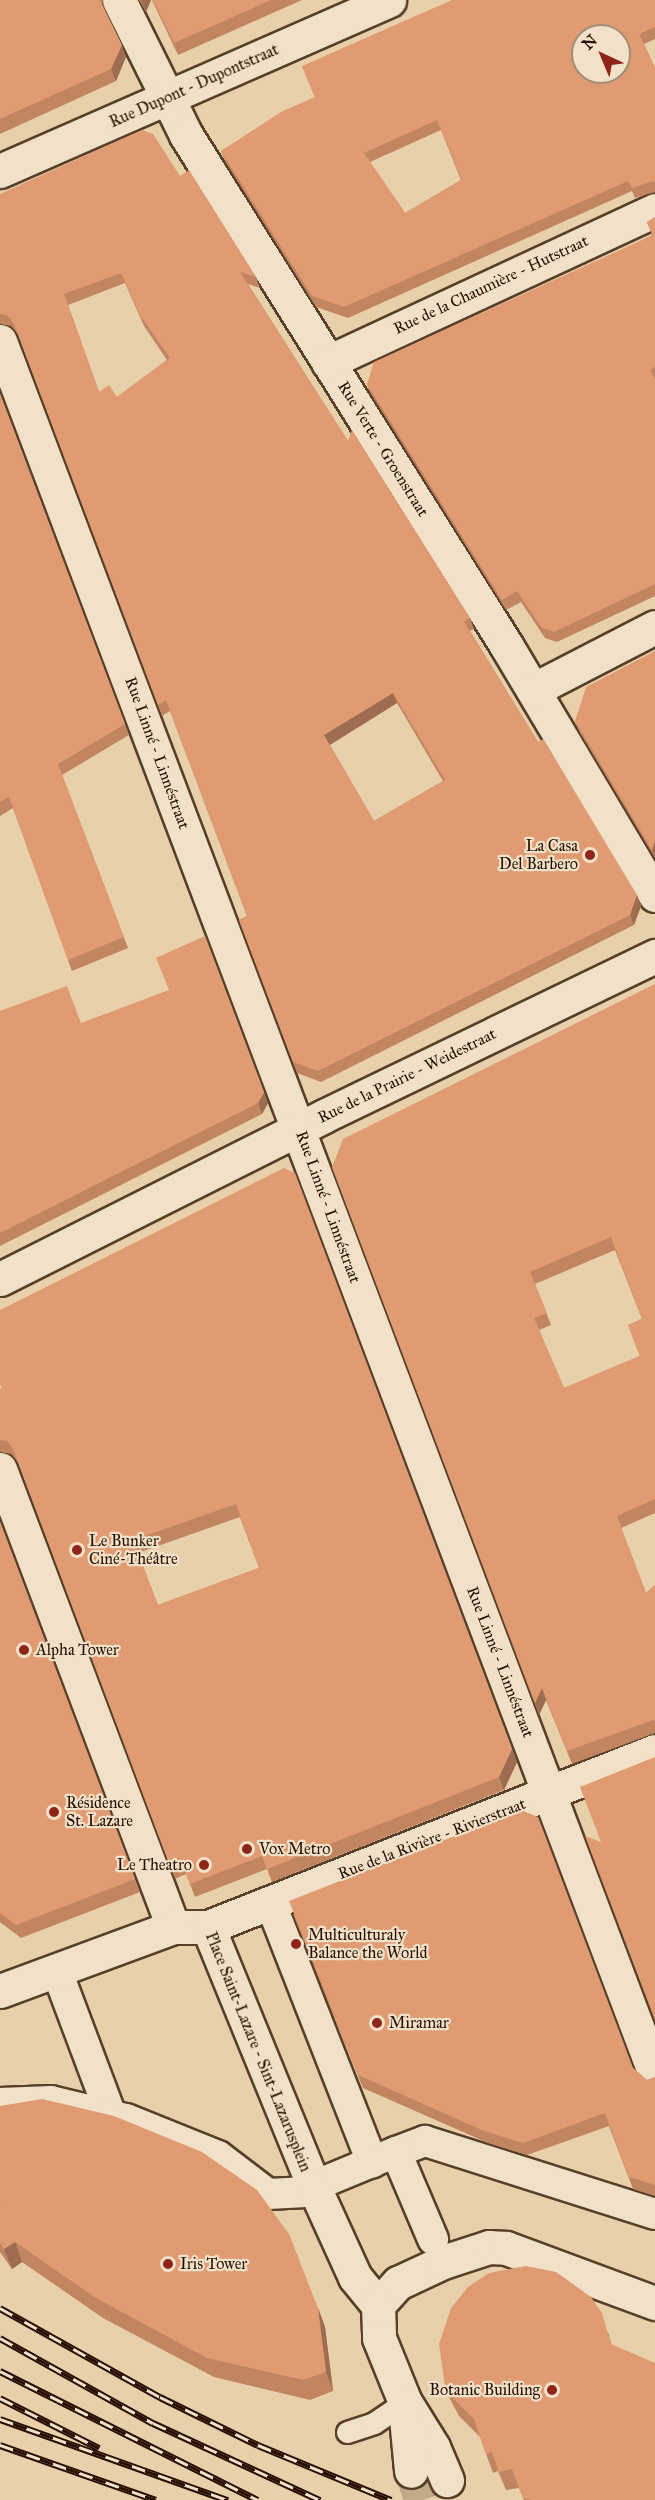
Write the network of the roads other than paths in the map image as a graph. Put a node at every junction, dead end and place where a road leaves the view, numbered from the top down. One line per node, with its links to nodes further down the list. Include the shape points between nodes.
1 (120, 0): 3 (street, Rue Verte - Groenstraat)
2 (389, 0): 3 (street, Rue Dupont - Dupontstraat)
3 (168, 97): 4 (street, Rue Dupont - Dupontstraat); 7 (street, Rue Verte - Groenstraat, via 186,135)
4 (0, 171)
5 (655, 210): 7 (street, Rue de la Chaumière - Hutstraat)
6 (0, 341): 12 (street, Rue Linné - Linnéstraat)
7 (328, 362): 9 (street, Rue Verte - Groenstraat)
8 (655, 627): 9 (street)
9 (533, 690): 10 (street, Rue Verte - Groenstraat)
10 (655, 895)
11 (655, 956): 12 (street, Rue de la Prairie - Weidestraat)
12 (298, 1128): 13 (street, Rue de la Prairie - Weidestraat); 16 (street, Rue Linné - Linnéstraat)
13 (0, 1279)
14 (0, 1469): 18 (street)
15 (655, 1751): 16 (street, Rue de la Rivière - Rivierstraat)
16 (549, 1792): 19 (street, Rue de la Rivière - Rivierstraat); 22 (street, Rue Linné - Linnéstraat)
17 (274, 1912): 25 (street)
18 (173, 1927): 19 (street, Place Saint-Lazare - Sint-Lazarusplein); 21 (street, Place Saint-Lazare - Sint-Lazarusplein)
19 (208, 1927): 29 (street, Place Saint-Lazare - Sint-Lazarusplein, via 314,2187 355,2277)
20 (61, 1982): 24 (street)
21 (0, 1991)
22 (655, 2074)
23 (0, 2103): 24 (street, via 51,2101)
24 (111, 2115): 25 (street, via 218,2156 268,2194 314,2187)
25 (384, 2157): 26 (street, via 425,2141); 27 (street)
26 (655, 2214)
27 (433, 2239)
28 (655, 2303): 29 (street, via 514,2251 489,2247 398,2283)
29 (378, 2305): 30 (street, via 378,2338)
30 (405, 2402): 31 (lane, via 374,2423); 32 (street); 33 (street, via 433,2447)
31 (347, 2432)
32 (411, 2471)
33 (447, 2480)

